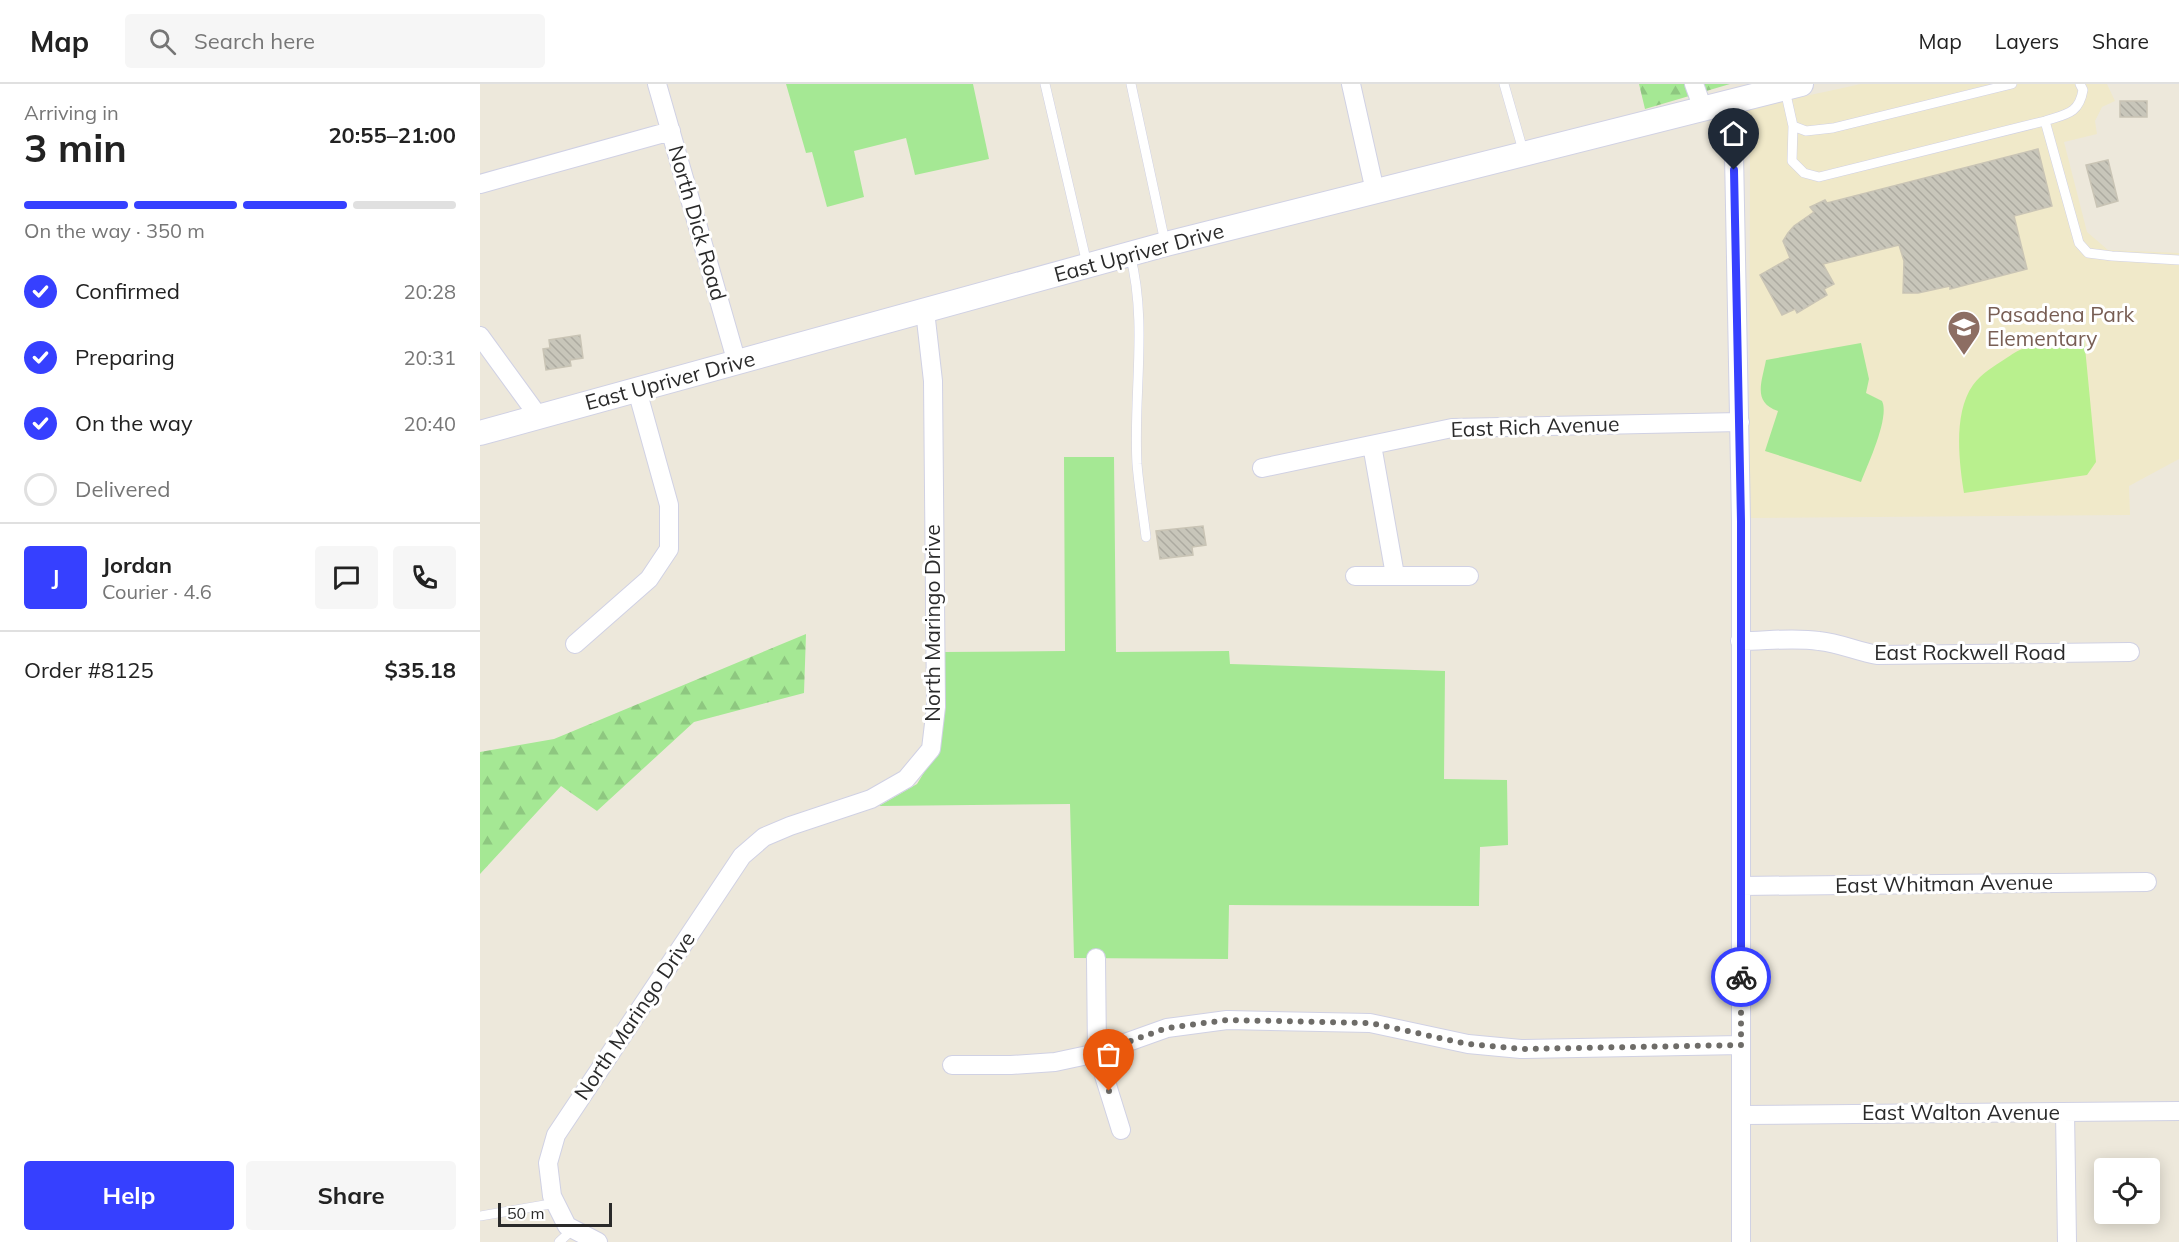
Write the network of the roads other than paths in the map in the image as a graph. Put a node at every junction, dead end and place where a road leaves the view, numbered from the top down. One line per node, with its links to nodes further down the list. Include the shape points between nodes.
1 (657, 84): 14 (street, North Dick Road)
2 (1045, 84): 21 (lane)
3 (1131, 84): 18 (lane)
4 (1351, 84): 17 (street)
5 (1504, 84): 15 (lane)
6 (1694, 84): 11 (street)
7 (2012, 84): 13 (lane, via 1833,128 1806,131)
8 (2080, 84): 12 (lane, via 2084,90 2081,103 2072,112)
9 (1793, 86): 10 (main road, East Upriver Drive); 13 (lane)
10 (1733, 101): 11 (main road, East Upriver Drive); 27 (street)
11 (1703, 109): 15 (main road, East Upriver Drive)
12 (2045, 121): 13 (lane, via 1819,177 1804,173 1792,161); 20 (lane, via 2079,243 2088,253)
13 (1793, 126)
14 (671, 131): 16 (street); 24 (street, North Dick Road)
15 (1524, 154): 17 (main road, East Upriver Drive)
16 (480, 184)
17 (1375, 191): 18 (main road, East Upriver Drive)
18 (1166, 244): 19 (main road, East Upriver Drive)
19 (1130, 254): 21 (main road, East Upriver Drive); 31 (lane, via 1137,281 1137,464)
20 (2179, 260)
21 (1088, 266): 22 (main road, East Upriver Drive)
22 (925, 311): 24 (main road, East Upriver Drive); 48 (street, North Maringo Drive, via 933,381 936,707 931,749 906,779 871,799 764,837 742,856 556,1135 548,1163)
23 (480, 336): 26 (street)
24 (737, 363): 25 (main road, East Upriver Drive)
25 (638, 390): 26 (main road, East Upriver Drive); 36 (street, via 669,505 669,549 649,579)
26 (539, 417): 28 (main road, East Upriver Drive)
27 (1740, 422): 29 (street, East Rich Avenue, via 1476,426); 35 (street)
28 (480, 433)
29 (1372, 445): 30 (street, East Rich Avenue); 33 (street)
30 (1262, 468)
31 (1146, 537)
32 (1355, 576): 33 (street)
33 (1395, 576): 34 (street)
34 (1469, 576)
35 (1740, 641): 37 (street, East Rockwell Road, via 1816,640 1878,655); 39 (street)
36 (575, 644)
37 (2130, 652)
38 (2147, 882): 39 (street, East Whitman Avenue)
39 (1741, 886): 41 (street)
40 (1096, 958): 42 (street)
41 (1741, 1045): 42 (street, via 1521,1049 1468,1044 1370,1023 1227,1020 1167,1028); 46 (street)
42 (1097, 1053): 43 (street, via 1033,1064); 47 (street)
43 (952, 1065)
44 (2179, 1111): 45 (street, East Walton Avenue)
45 (2066, 1112): 46 (street, East Walton Avenue); 54 (street)
46 (1742, 1115): 53 (street)
47 (1121, 1130)
48 (554, 1199): 49 (lane); 50 (street, via 567,1226)
49 (480, 1216)
50 (573, 1229): 51 (lane); 52 (street)
51 (559, 1242)
52 (598, 1242)
53 (1741, 1242)
54 (2067, 1242)

